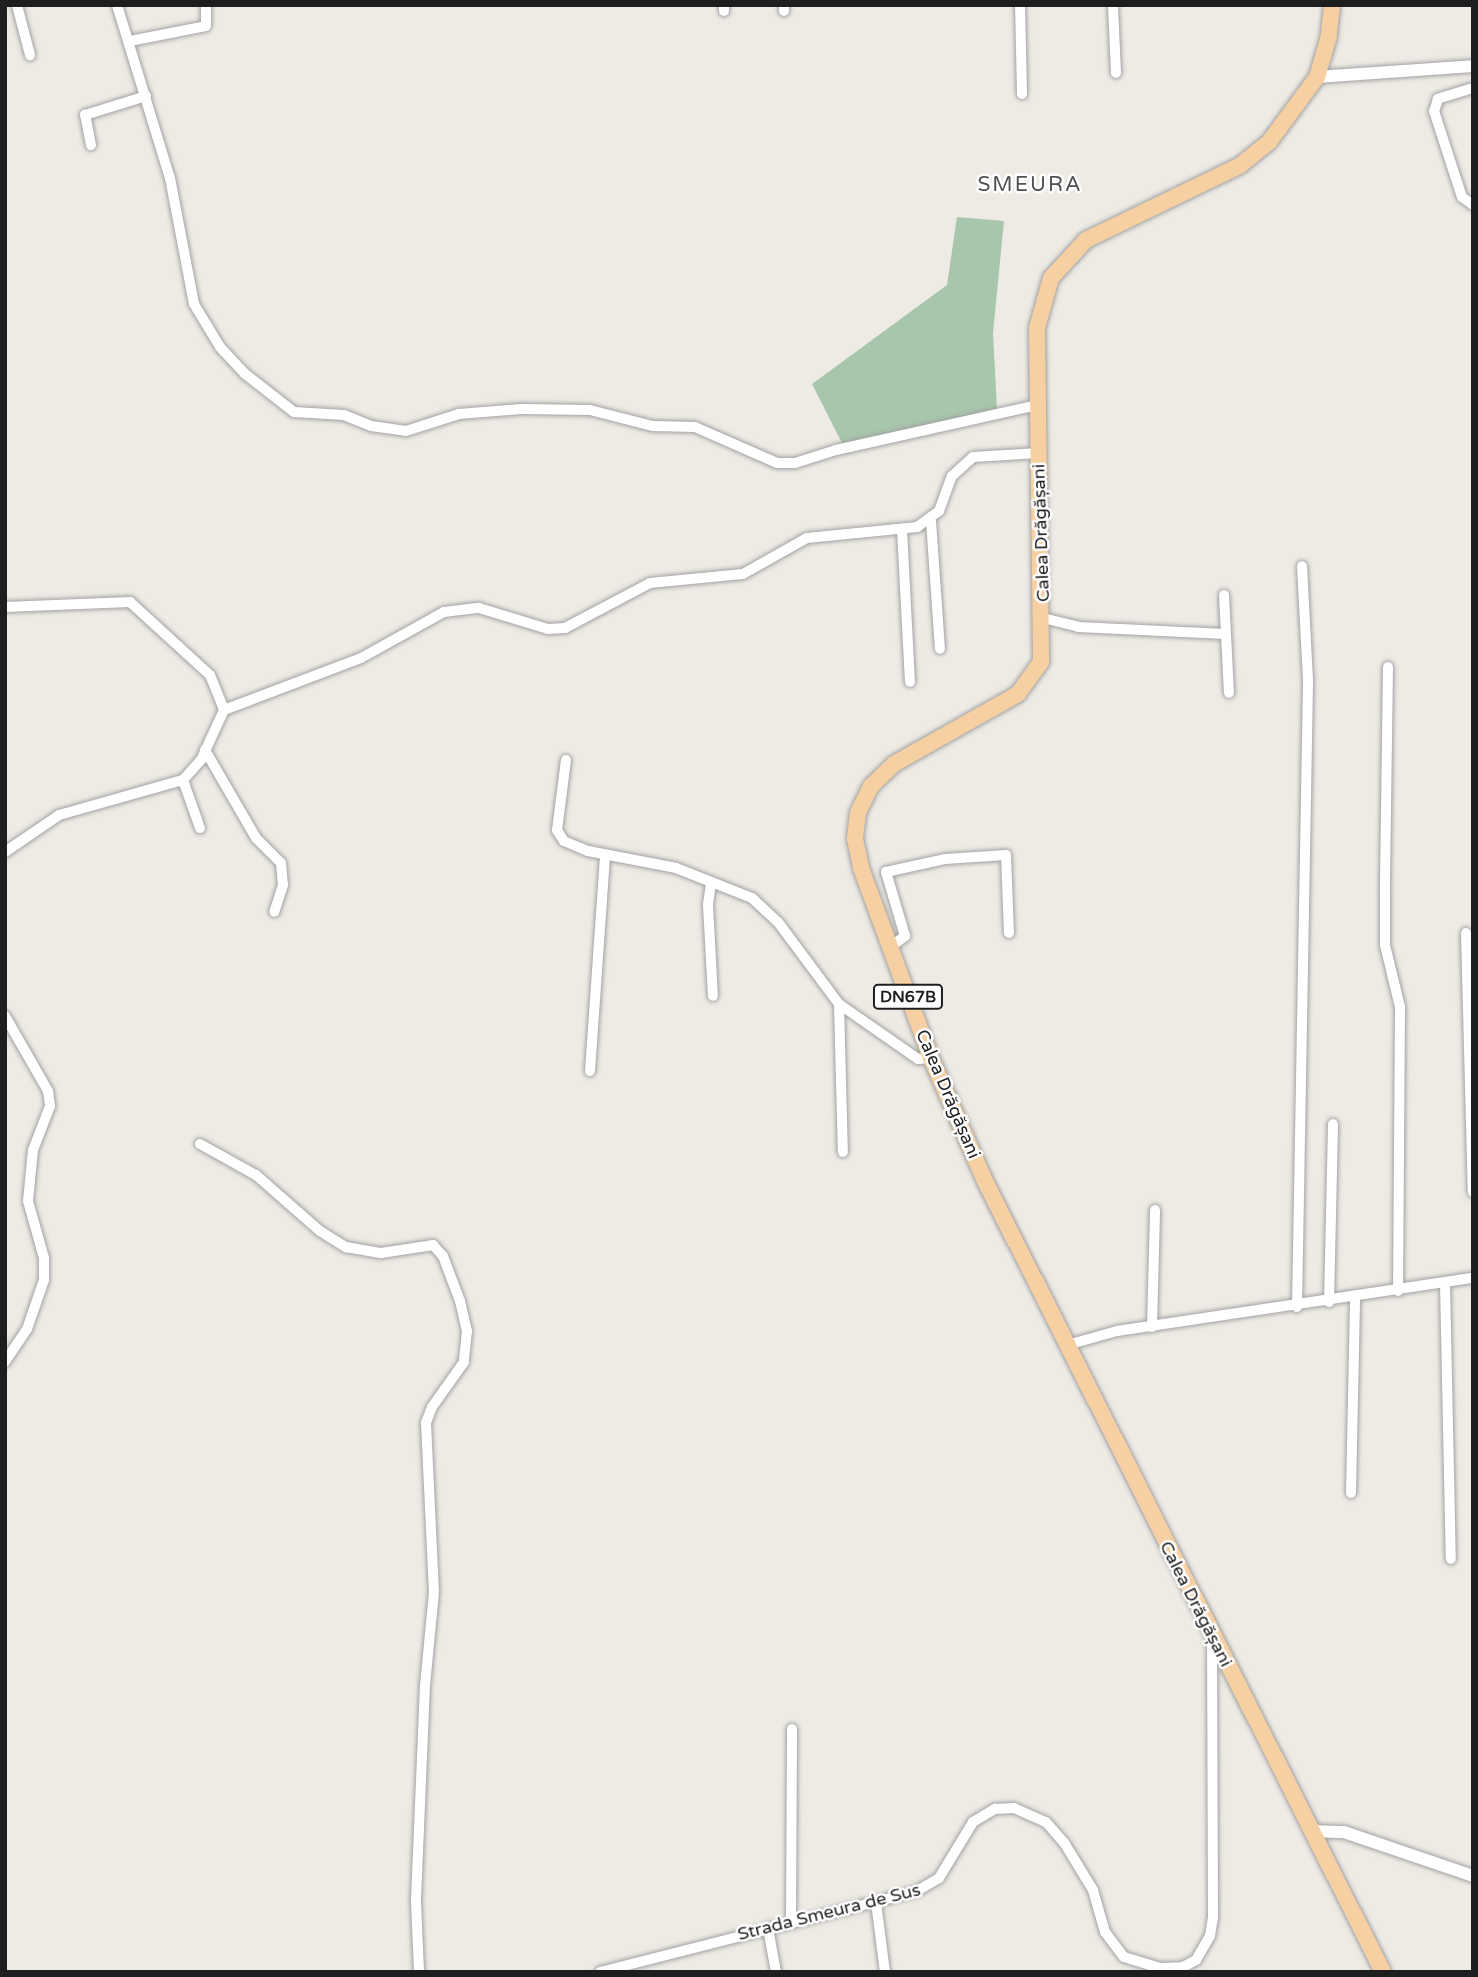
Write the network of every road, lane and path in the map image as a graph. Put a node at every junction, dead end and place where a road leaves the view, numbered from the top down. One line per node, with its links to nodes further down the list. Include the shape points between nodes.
1 (17, 5): 8 (street)
2 (117, 5): 7 (street)
3 (206, 5): 7 (street, via 206,26)
4 (1020, 5): 13 (street)
5 (1113, 5): 10 (street)
6 (1332, 5): 11 (main road, DN67B)
7 (130, 41): 14 (street)
8 (30, 55)
9 (1473, 66): 11 (street)
10 (1116, 73)
11 (1317, 77): 17 (main road, Calea Drăgășani / DN67B, via 1269,142 1239,166 1098,233 1066,258 1051,278 1040,308)
12 (1473, 88): 16 (street, via 1438,99 1434,111 1462,197)
13 (1022, 94)
14 (146, 96): 15 (street, via 85,115); 17 (street, via 170,178 194,304 220,347 293,412 344,415 371,426 407,431 459,414 521,408 590,410 653,426 695,426 776,463 786,463)
15 (92, 145)
16 (1473, 205)
17 (1038, 405): 18 (main road, Calea Drăgășani / DN67B)
18 (1039, 453): 19 (street, via 973,457 952,476); 24 (main road, Calea Drăgășani / DN67B)
19 (931, 520): 20 (street); 26 (street)
20 (902, 530): 28 (street); 30 (street, via 824,534 789,546 743,574 663,579 565,628 548,629 479,608 454,608 361,658)
21 (1302, 566): 57 (street, via 1308,680)
22 (1224, 595): 25 (street)
23 (5, 607): 30 (street, via 130,602 210,676)
24 (1044, 618): 25 (street, via 1078,627); 41 (main road, Calea Drăgășani / DN67B, via 1041,662 1028,685 894,764 871,786 858,813 855,839 861,868)
25 (1226, 634): 29 (street)
26 (940, 649)
27 (1388, 667): 54 (street, via 1385,932 1400,1007)
28 (910, 681)
29 (1229, 692)
30 (225, 710): 31 (street)
31 (205, 750): 33 (street, via 194,771); 38 (street, via 256,838 281,863 283,885)
32 (566, 760): 36 (street, via 557,830 564,841)
33 (183, 780): 34 (street); 35 (street, via 59,815)
34 (200, 828)
35 (5, 852)
36 (605, 855): 37 (street, via 647,859); 46 (street)
37 (712, 883): 42 (street, via 708,905); 43 (street, via 765,907)
38 (274, 912)
39 (1009, 933): 41 (street, via 1006,855 945,859 887,872 905,936)
40 (1466, 933): 50 (street)
41 (890, 947): 45 (main road, Calea Drăgășani / DN67B)
42 (713, 996)
43 (839, 1004): 45 (street, via 918,1059); 49 (street)
44 (5, 1016): 60 (street, via 48,1091 50,1106 33,1150 28,1201 44,1258 44,1280 27,1329)
45 (931, 1058): 59 (main road, Calea Drăgășani / DN67B, via 985,1181)
46 (590, 1071)
47 (1333, 1124): 56 (street)
48 (200, 1144): 70 (street, via 256,1175 320,1231 346,1247 382,1253 433,1245 443,1255 460,1301 467,1331 464,1362 426,1423 435,1592 425,1685 416,1902)
49 (843, 1152)
50 (1473, 1192)
51 (1155, 1210): 58 (street)
52 (1473, 1278): 53 (street)
53 (1446, 1283): 54 (street); 62 (street)
54 (1398, 1291): 55 (street)
55 (1355, 1298): 56 (street); 61 (street)
56 (1329, 1302): 57 (street)
57 (1297, 1307): 58 (street)
58 (1152, 1327): 59 (street)
59 (1067, 1345): 63 (main road, Calea Drăgășani / DN67B)
60 (5, 1362)
61 (1351, 1493)
62 (1451, 1559)
63 (1212, 1636): 65 (main road, Calea Drăgășani / DN67B); 67 (street, Strada Smeura de Sus, via 1213,1919 1207,1943 1196,1960 1183,1967 1160,1968 1124,1957 1105,1932 1093,1890 1065,1844 1046,1822 1014,1808 995,1809 973,1822 939,1878 928,1887)
64 (792, 1729): 68 (street)
65 (1311, 1830): 66 (street, via 1344,1832); 74 (main road, Calea Drăgășani / DN67B)
66 (1473, 1876)
67 (876, 1902): 68 (street, Strada Smeura de Sus); 73 (street)
68 (792, 1922): 69 (street, Strada Smeura de Sus)
69 (768, 1928): 71 (street, Strada Smeura de Sus); 72 (street)
70 (419, 1972)
71 (600, 1972)
72 (776, 1972)
73 (885, 1972)
74 (1384, 1972)

